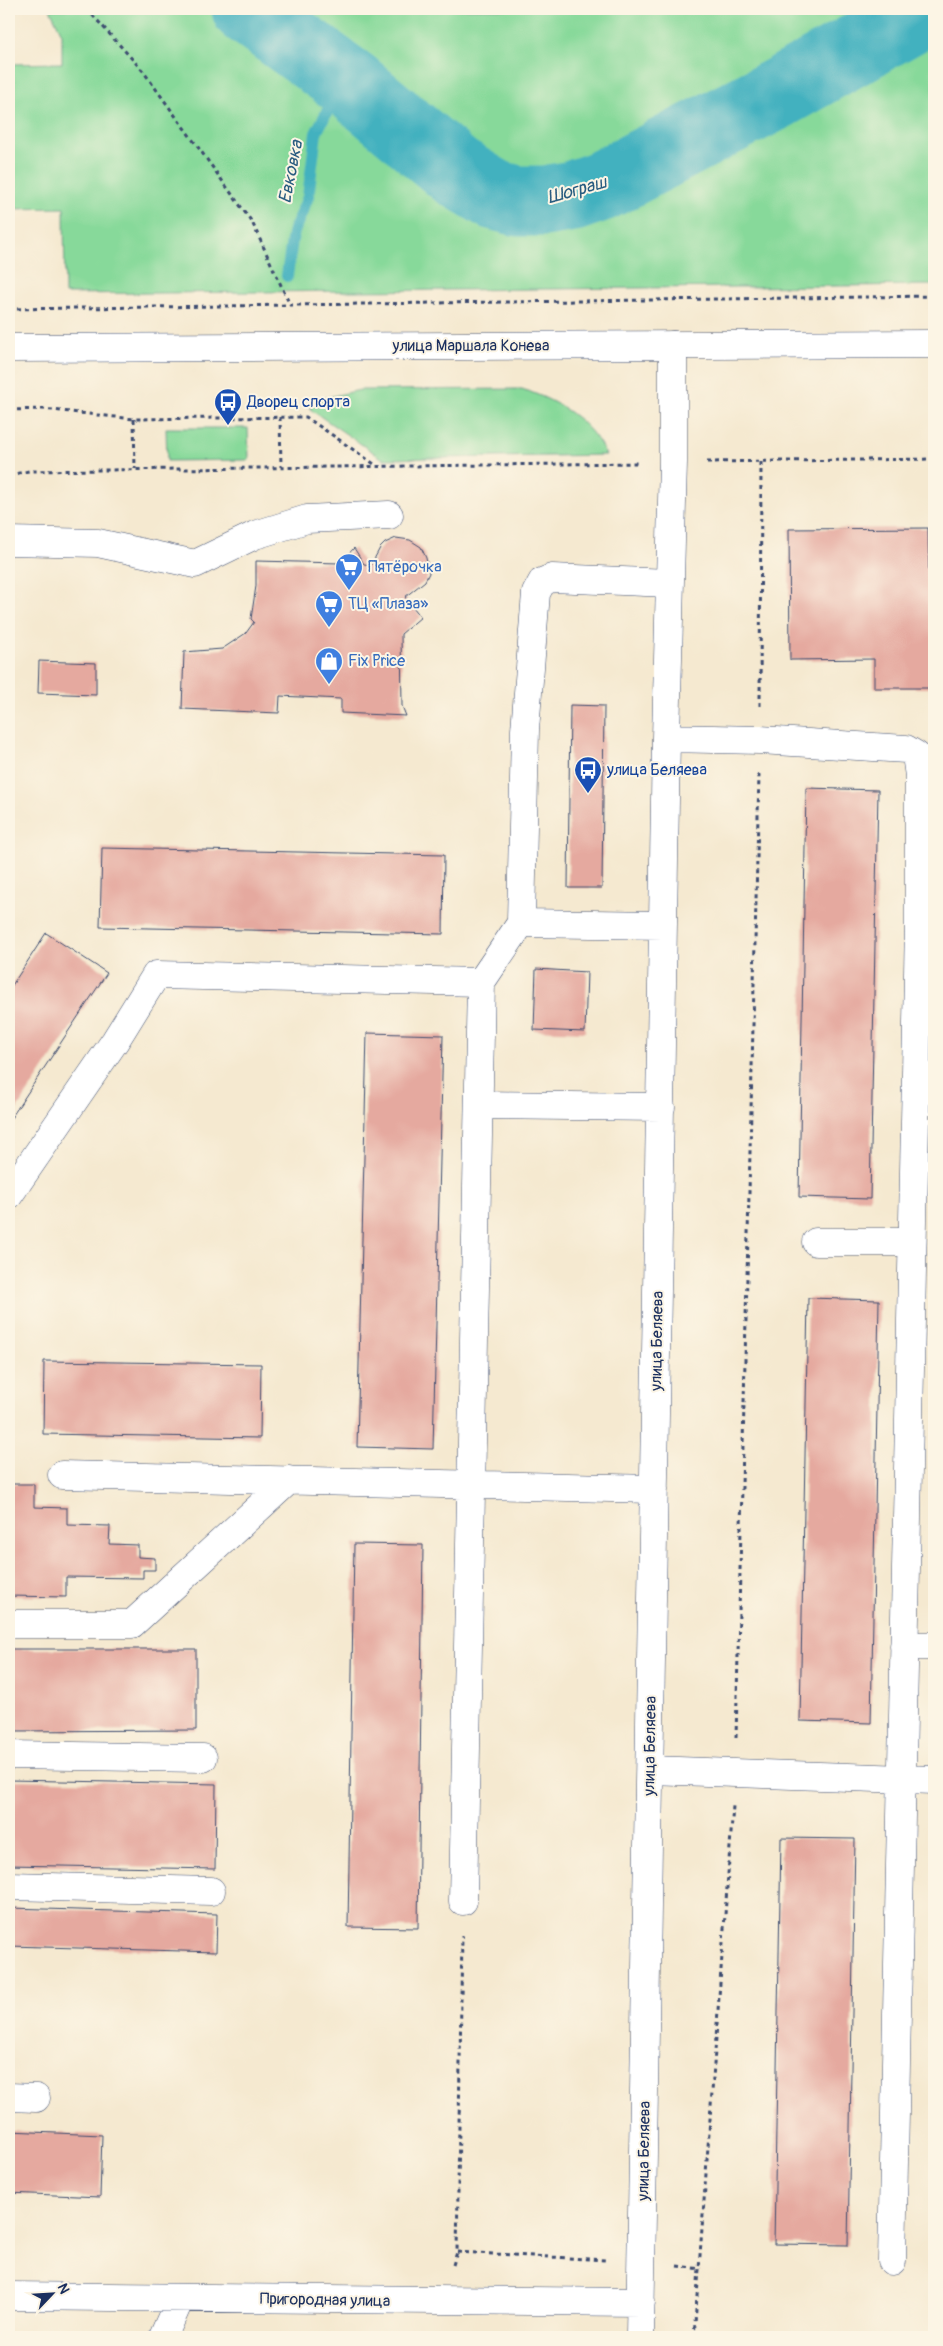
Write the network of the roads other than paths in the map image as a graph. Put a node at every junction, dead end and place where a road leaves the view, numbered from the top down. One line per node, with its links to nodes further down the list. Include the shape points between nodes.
1 (934, 344): 2 (street, улица Маршала Конева)
2 (673, 345): 3 (street, улица Маршала Конева); 6 (street, улица Беляева)
3 (9, 348)
4 (389, 515): 5 (street, via 307,519 255,535 195,564 98,543)
5 (9, 541)
6 (669, 584): 7 (street, улица Беляева); 9 (street, via 552,578 542,582 536,593 524,730)
7 (666, 738): 8 (street, via 906,749 916,755); 11 (street, улица Беляева)
8 (927, 776): 10 (street)
9 (521, 923): 11 (street); 12 (street)
10 (926, 924): 17 (street)
11 (663, 926): 14 (street, улица Беляева)
12 (481, 982): 13 (street); 15 (street, via 156,975 115,1041)
13 (479, 1104): 14 (street); 20 (street)
14 (661, 1106): 21 (street, улица Беляева)
15 (9, 1195)
16 (816, 1242): 17 (street)
17 (912, 1242): 23 (street)
18 (62, 1475): 19 (street)
19 (289, 1480): 20 (street); 22 (street, via 132,1624)
20 (470, 1484): 21 (street); 32 (street)
21 (654, 1489): 27 (street, улица Беляева)
22 (9, 1624)
23 (904, 1646): 24 (street); 28 (street)
24 (934, 1646)
25 (9, 1756): 26 (street)
26 (203, 1758)
27 (650, 1770): 28 (street); 38 (street, улица Беляева)
28 (900, 1779): 29 (street); 35 (street)
29 (934, 1780)
30 (9, 1886): 31 (street)
31 (212, 1891)
32 (463, 1901)
33 (9, 2097): 34 (street)
34 (36, 2098)
35 (892, 2261)
36 (9, 2296): 37 (street, Пригородная улица)
37 (180, 2299): 38 (street, Пригородная улица); 39 (street)
38 (642, 2302): 40 (street, улица Беляева)
39 (163, 2337)
40 (640, 2337)

